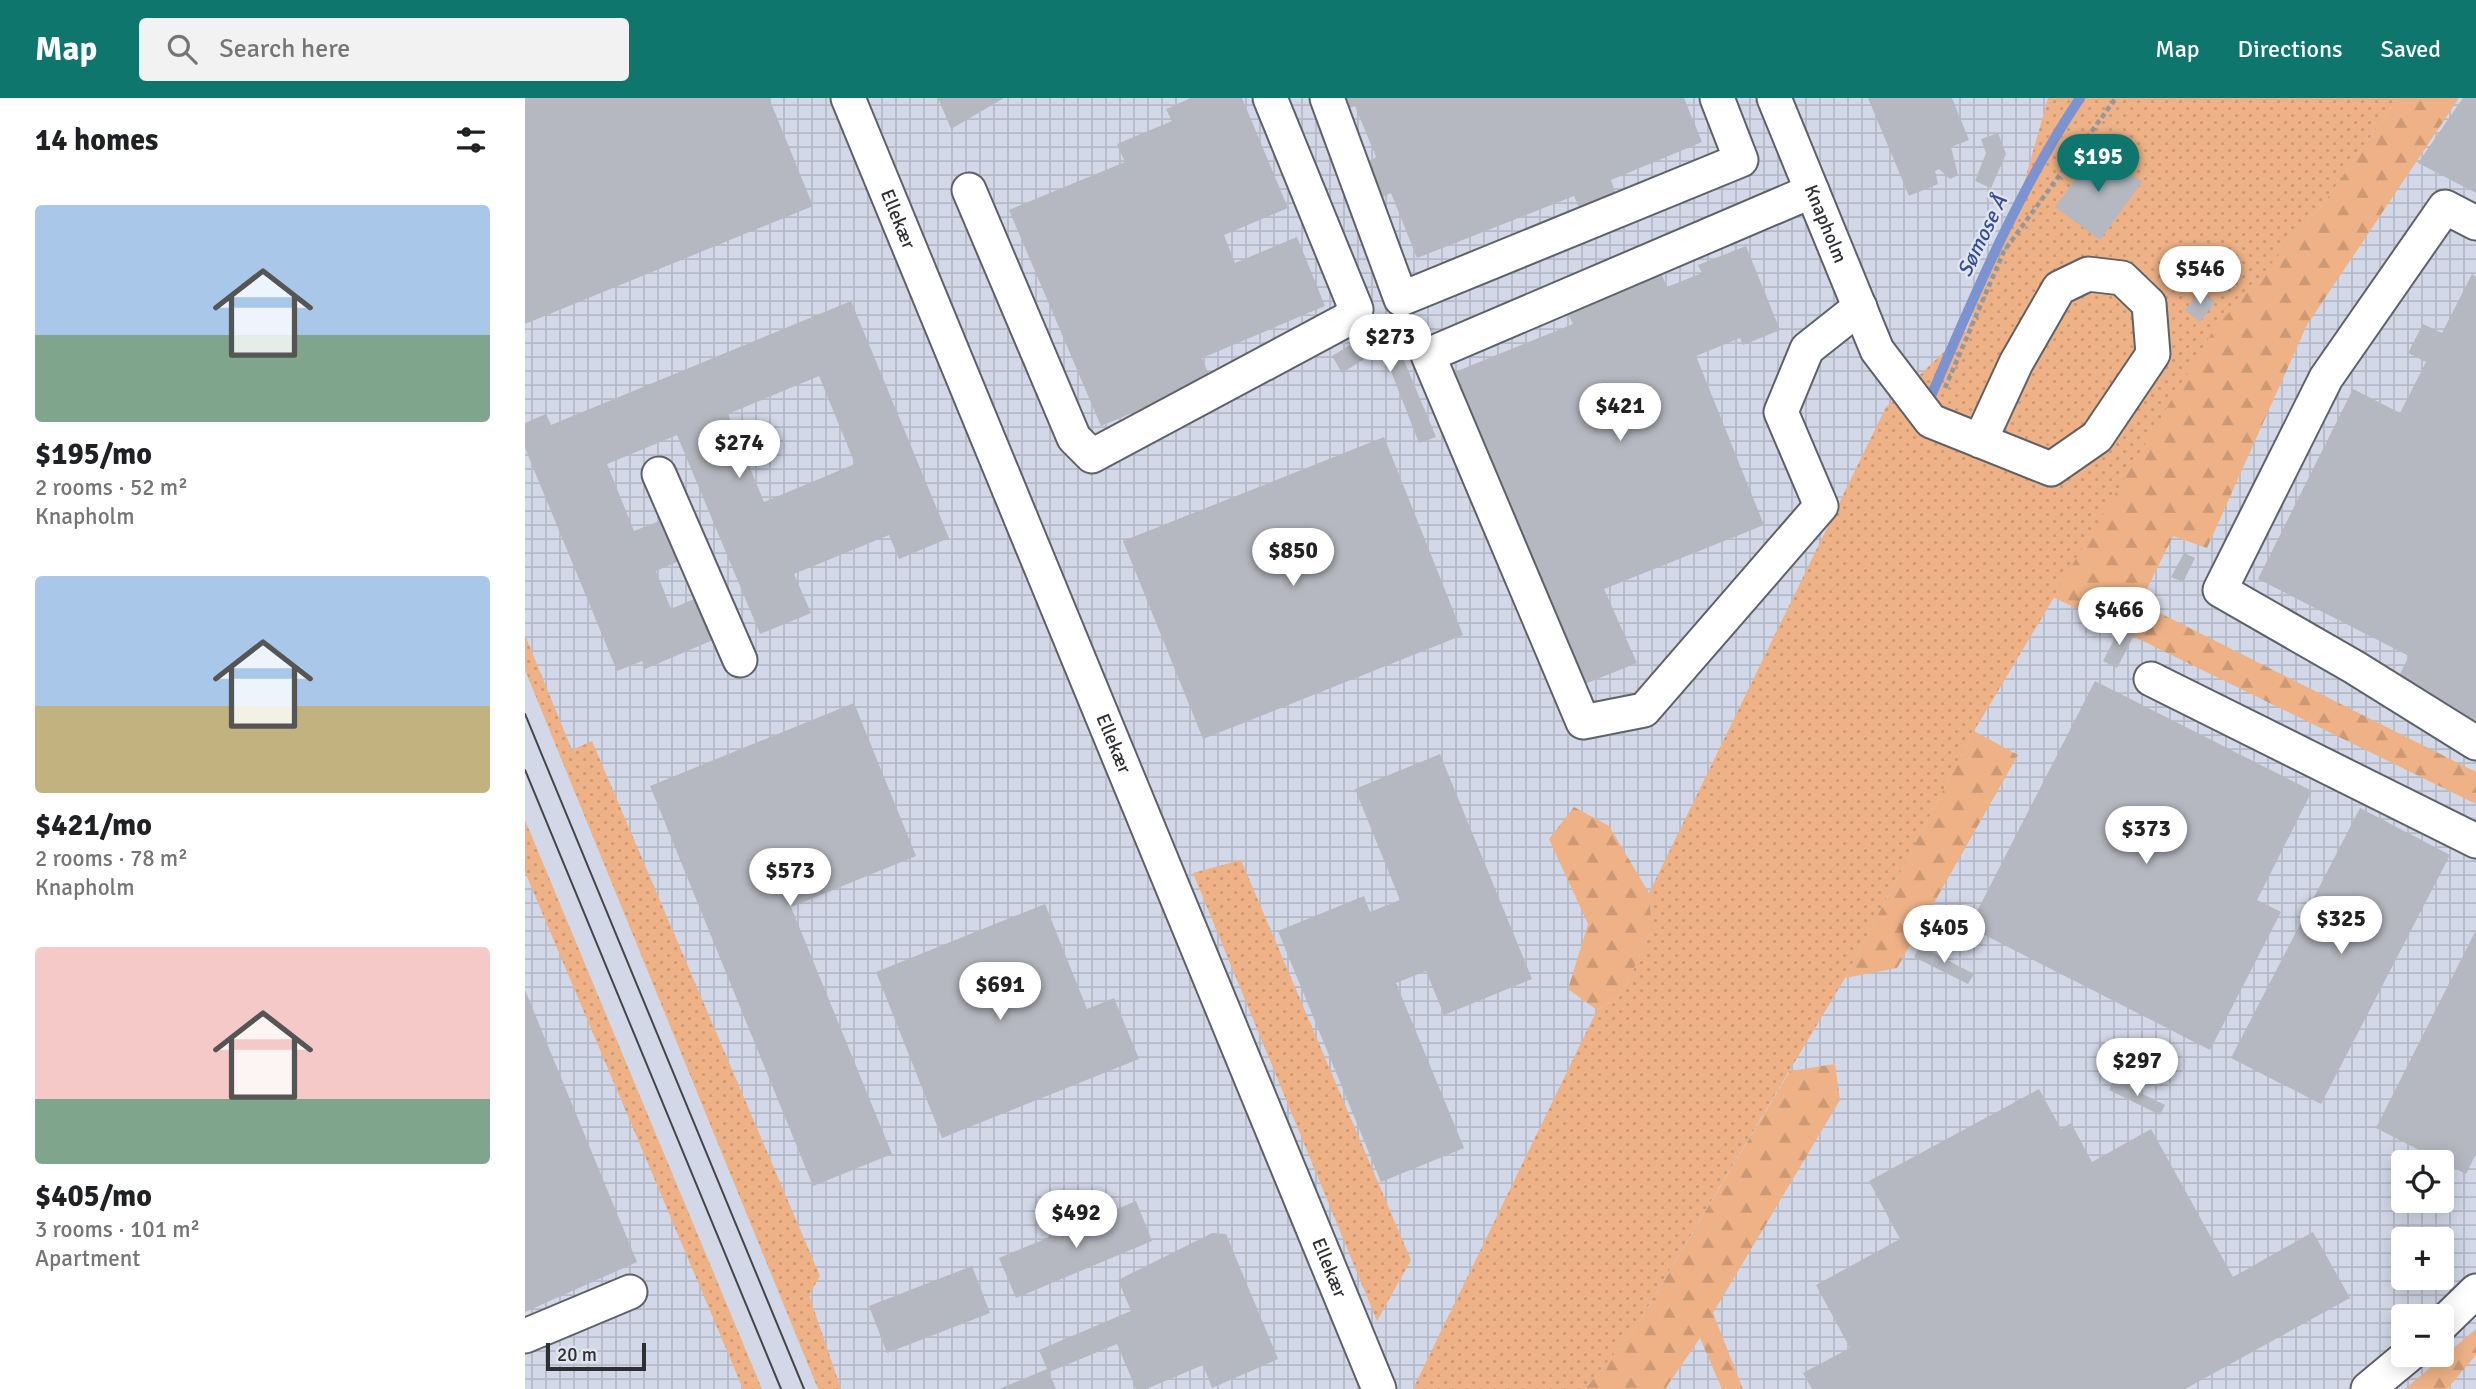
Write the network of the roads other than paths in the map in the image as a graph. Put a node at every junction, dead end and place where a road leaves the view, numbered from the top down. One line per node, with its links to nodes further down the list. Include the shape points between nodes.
1 (848, 98): 21 (street, Ellekær)
2 (1270, 98): 6 (street, via 1356,309 1346,320 1092,456 1074,438)
3 (1327, 98): 4 (street, via 1401,299 1741,160)
4 (1717, 98)
5 (1774, 98): 7 (street, Knapholm)
6 (969, 190)
7 (1812, 191): 9 (street, Knapholm); 9 (street, via 1428,355 1583,722 1644,710 1821,506 1781,412 1807,349)
8 (2476, 223): 14 (street, via 2445,207 2326,379 2220,590)
9 (1860, 307): 10 (street, Knapholm, via 1877,350 1931,421)
10 (1980, 441): 10 (street, via 2016,363 2059,288 2088,274 2122,278 2149,304 2153,354 2097,437 2051,469)
11 (659, 474): 12 (street)
12 (740, 660)
13 (2151, 679): 15 (street)
14 (2476, 743)
15 (2476, 841)
16 (2476, 1291): 18 (street)
17 (630, 1292): 19 (street)
18 (2454, 1312)
19 (525, 1336)
20 (2394, 1367): 22 (street)
21 (1379, 1389)
22 (2368, 1389)

